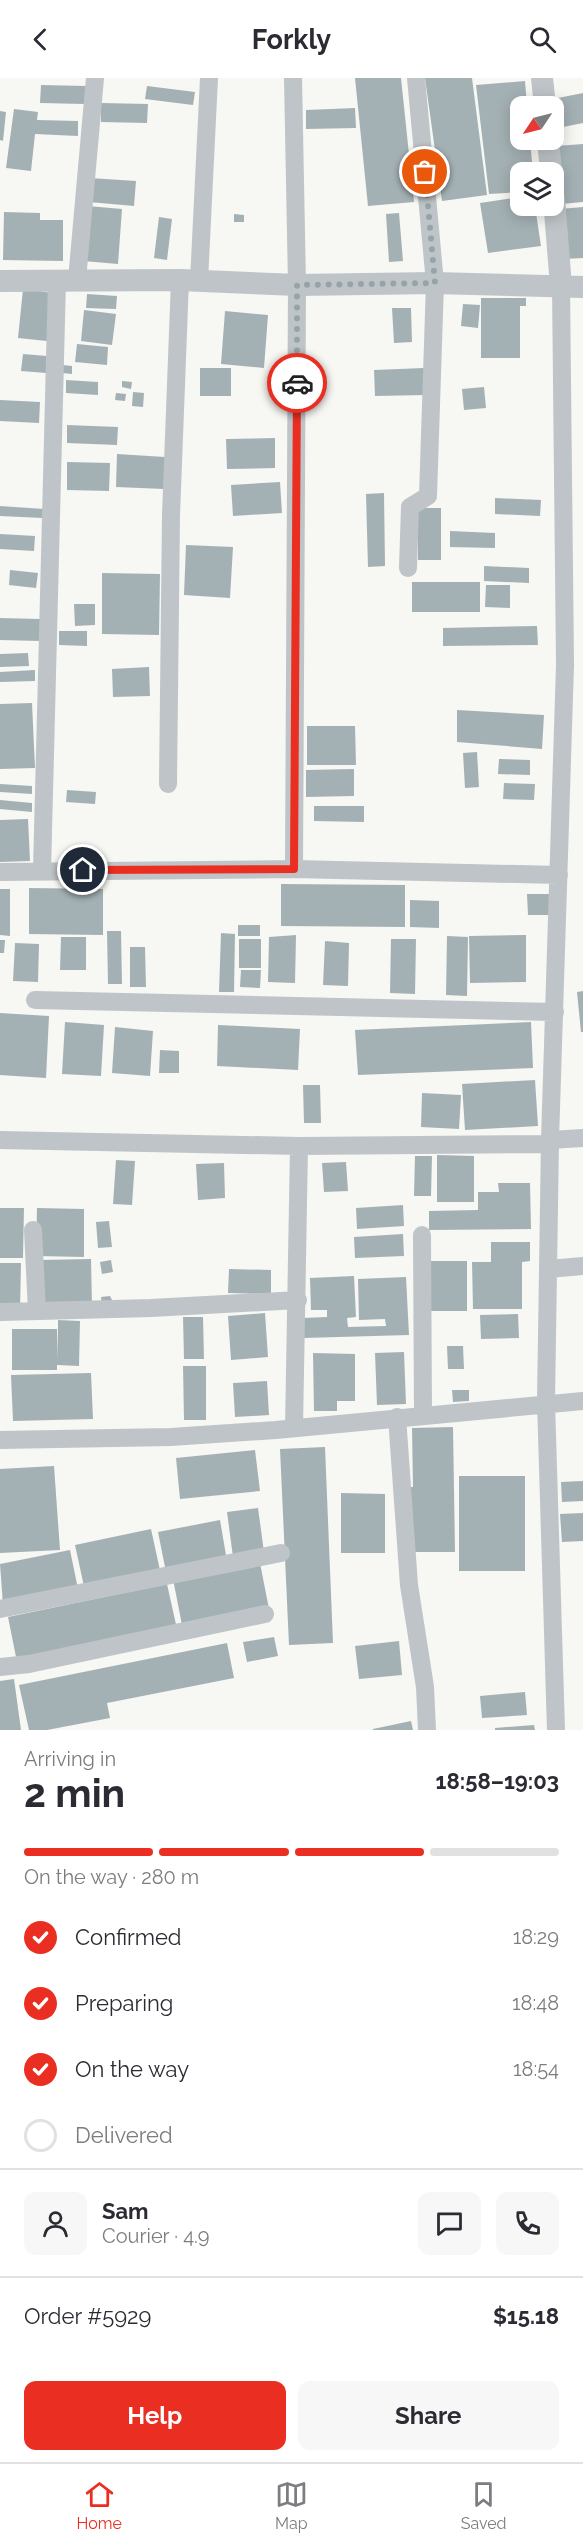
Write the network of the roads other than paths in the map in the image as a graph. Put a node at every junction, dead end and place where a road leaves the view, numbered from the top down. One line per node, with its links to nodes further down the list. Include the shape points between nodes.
1 (95, 78): 8 (street)
2 (209, 78): 9 (street)
3 (293, 78): 12 (street)
4 (416, 78): 11 (street)
5 (542, 78): 6 (street)
6 (544, 96)
7 (558, 216): 13 (street)
8 (67, 280): 9 (street); 10 (street); 17 (street)
9 (189, 280): 12 (street); 15 (street, via 171,514)
10 (0, 281)
11 (435, 283): 12 (street); 13 (street); 14 (street, via 428,496 410,507)
12 (297, 285): 16 (street)
13 (572, 286): 19 (street)
14 (408, 568)
15 (168, 784)
16 (294, 869): 17 (street); 19 (street)
17 (42, 871): 18 (street)
18 (0, 872)
19 (559, 875): 21 (street)
20 (35, 1000): 21 (street)
21 (555, 1012): 24 (street)
22 (583, 1138): 24 (street)
23 (0, 1140): 25 (street)
24 (551, 1142): 25 (street); 29 (street)
25 (299, 1146): 30 (street)
26 (33, 1230): 31 (street)
27 (422, 1235): 35 (street)
28 (583, 1266): 29 (street)
29 (548, 1269): 34 (street)
30 (298, 1300): 31 (street); 37 (street)
31 (37, 1311): 32 (street)
32 (1, 1312)
33 (583, 1401): 34 (street)
34 (546, 1402): 35 (street); 44 (street)
35 (423, 1414): 36 (street)
36 (397, 1417): 37 (street); 43 (street, via 409,1586 425,1687)
37 (294, 1428): 38 (street, via 171,1437)
38 (0, 1440)
39 (281, 1553): 40 (street)
40 (0, 1609)
41 (264, 1614): 42 (street)
42 (0, 1667)
43 (427, 1730)
44 (556, 1730)

